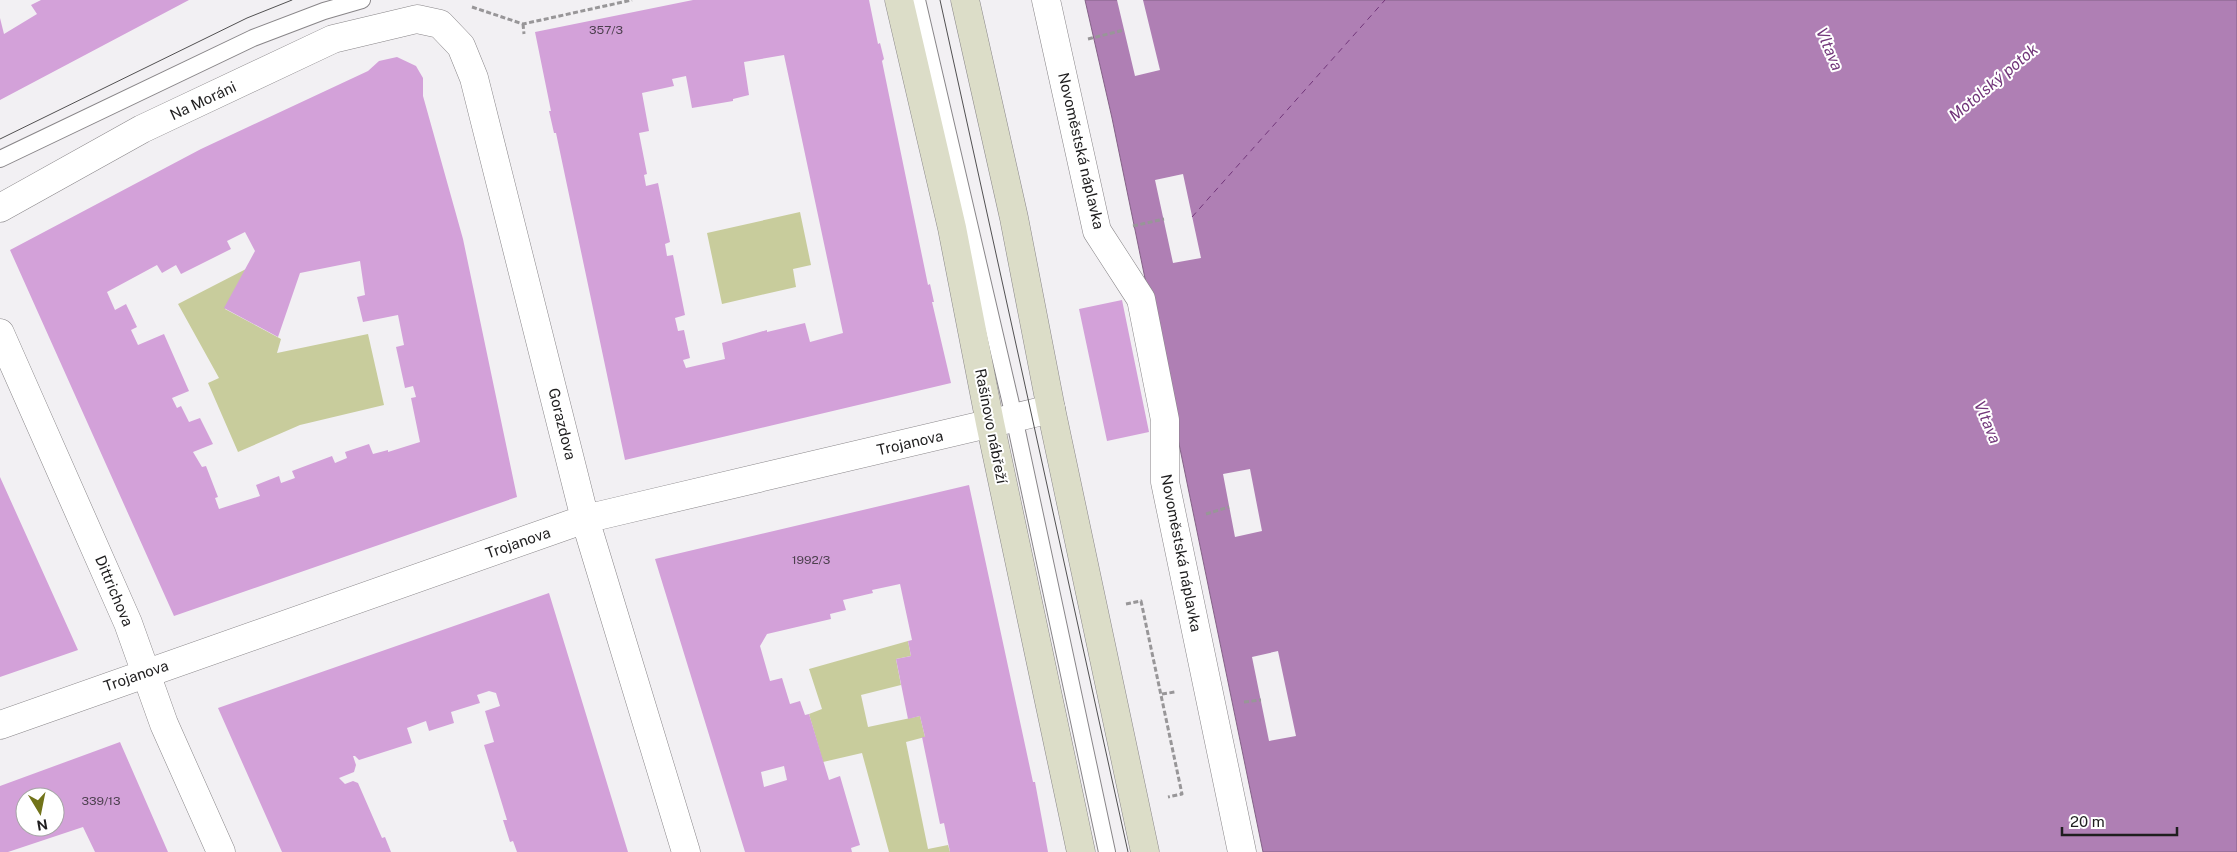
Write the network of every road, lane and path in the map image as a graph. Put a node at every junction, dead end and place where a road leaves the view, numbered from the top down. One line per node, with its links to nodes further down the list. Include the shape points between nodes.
1 (362, 0): 13 (lane, via 253,38)
2 (632, 0): 9 (path)
3 (899, 0): 19 (main road, Rašínovo nábřeží, via 952,228)
4 (916, 0): 19 (lane)
5 (965, 0): 18 (main road, via 1014,218)
6 (1046, 0): 32 (street, Novoměstská náplavka, via 1097,231 1141,299 1165,420 1165,482)
7 (468, 6): 9 (path)
8 (417, 19): 14 (street, Na Moráni, via 333,39 142,129); 22 (street, Gorazdova, via 440,24 460,46 474,78)
9 (523, 24): 11 (path)
10 (1124, 30): 12 (path)
11 (524, 34)
12 (1094, 37)
13 (0, 159)
14 (0, 208)
15 (1164, 219): 16 (path)
16 (1137, 225)
17 (0, 333): 24 (street, Dittrichova, via 128,623)
18 (1051, 409): 19 (street, Trojanova); 31 (main road)
19 (1002, 420): 22 (street, Trojanova); 29 (main road, Rašínovo nábřeží); 30 (lane)
20 (1229, 507): 21 (path)
21 (1202, 515)
22 (585, 519): 24 (street, Trojanova); 28 (street, Gorazdova)
23 (1123, 604): 26 (path, via 1141,601 1162,694 1182,794)
24 (146, 673): 25 (street, Trojanova); 27 (street, Dittrichova, via 164,724)
25 (0, 725)
26 (1164, 798)
27 (221, 852)
28 (686, 852)
29 (1081, 852)
30 (1107, 852)
31 (1146, 852)
32 (1242, 852)

